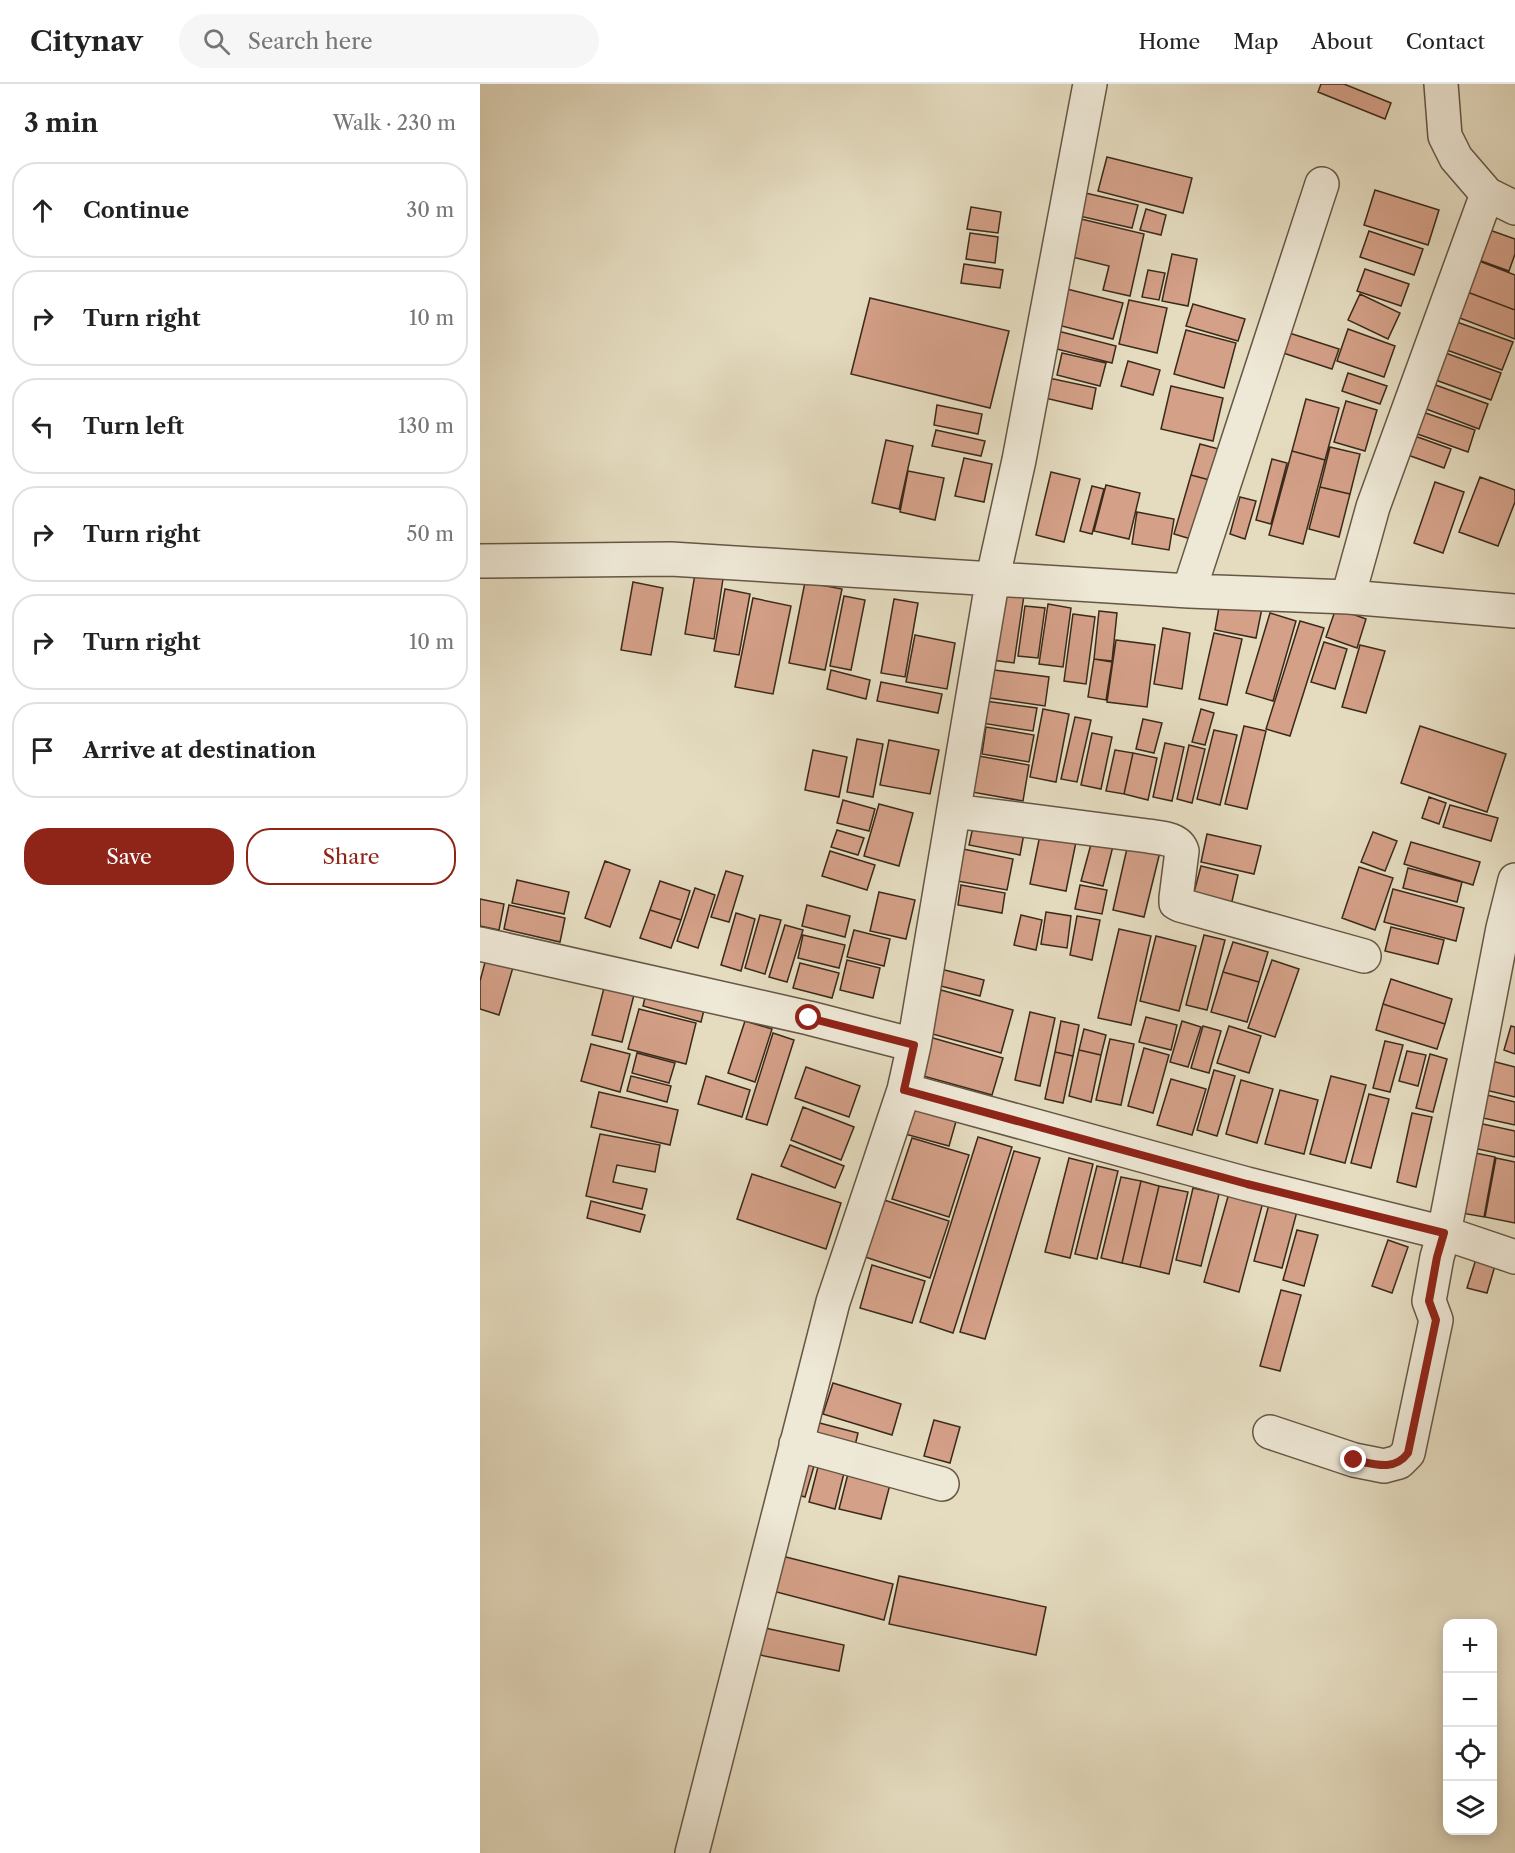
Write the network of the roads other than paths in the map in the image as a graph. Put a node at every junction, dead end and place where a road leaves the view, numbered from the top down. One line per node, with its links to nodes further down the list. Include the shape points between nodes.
1 (1090, 84): 7 (street)
2 (1441, 84): 4 (street, via 1445,136 1456,158)
3 (1322, 184): 8 (street)
4 (1486, 194): 5 (street); 9 (street, via 1373,507)
5 (1515, 208)
6 (480, 561): 7 (street, via 671,558)
7 (993, 578): 8 (street); 11 (street)
8 (1189, 591): 9 (street)
9 (1348, 597): 10 (street)
10 (1515, 611)
11 (954, 811): 14 (street, via 1175,842 1182,851 1176,903); 15 (street)
12 (1515, 880): 17 (street)
13 (480, 944): 15 (street)
14 (1364, 956)
15 (914, 1045): 16 (street)
16 (904, 1090): 17 (street, via 1247,1184); 20 (street, via 832,1302)
17 (1444, 1233): 18 (street); 19 (street, via 1429,1301 1436,1320 1404,1458 1384,1466)
18 (1515, 1257)
19 (1270, 1432)
20 (796, 1444): 21 (street); 22 (street)
21 (942, 1484)
22 (692, 1853)

